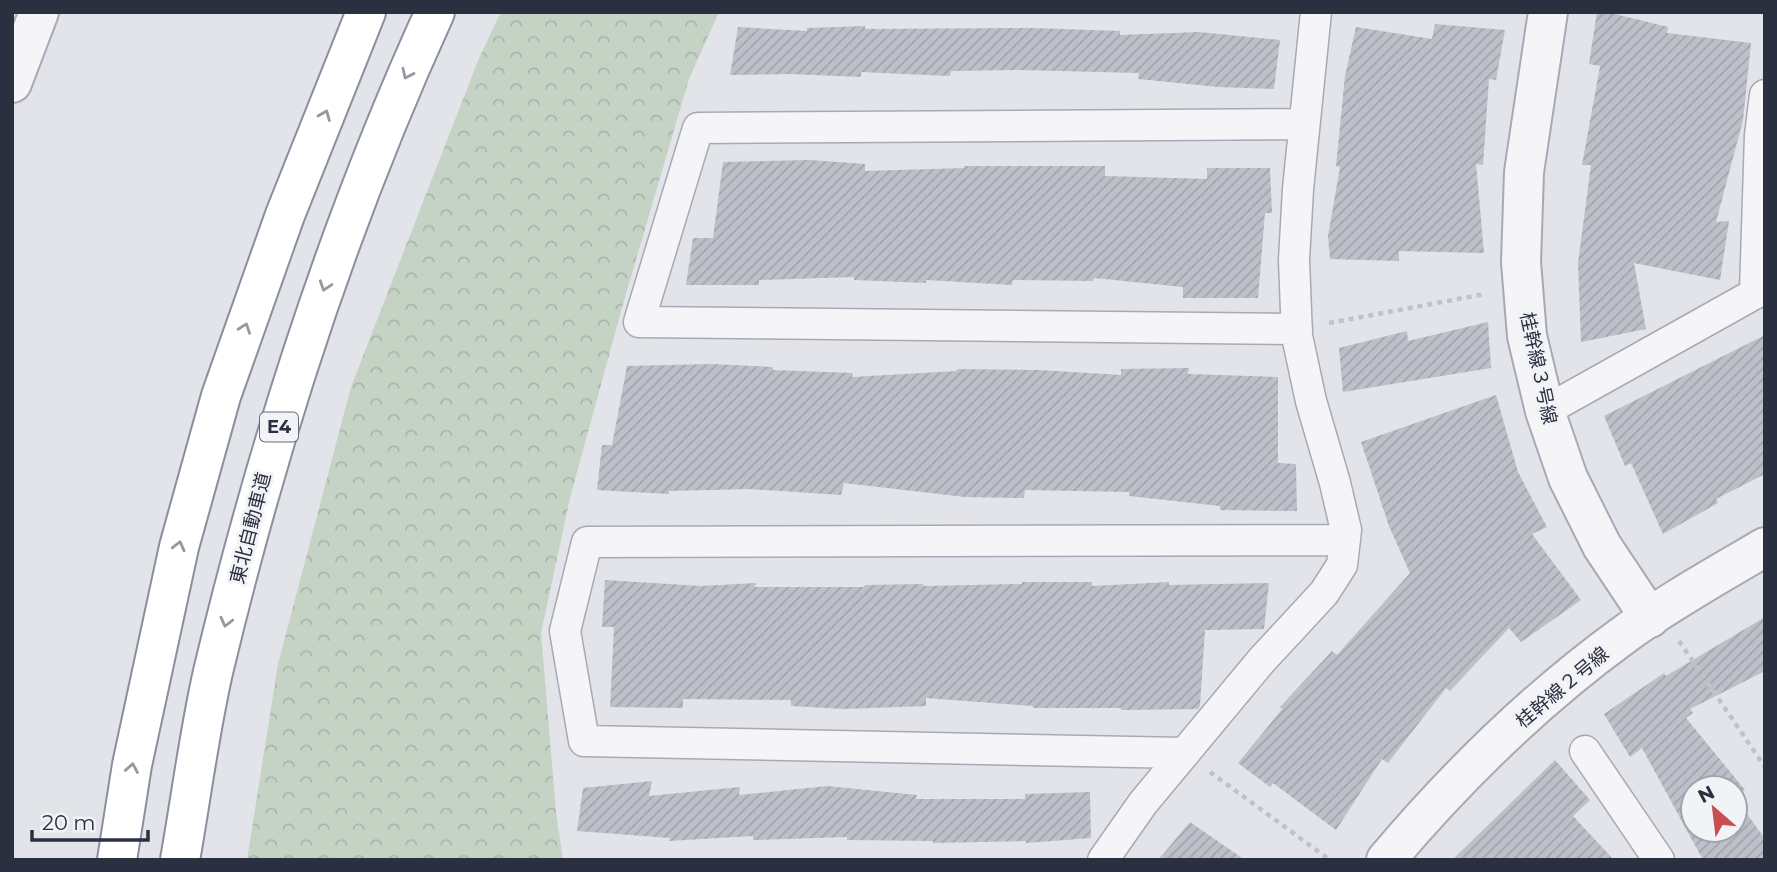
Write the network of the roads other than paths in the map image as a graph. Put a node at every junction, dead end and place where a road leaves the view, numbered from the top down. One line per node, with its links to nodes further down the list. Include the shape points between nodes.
1 (39, 12): 6 (street)
2 (366, 12): 17 (highway, one-way to 2, via 178,547 221,396 285,215)
3 (435, 12): 18 (highway, 東北自動車道 / E4, one-way to 18, via 334,258 266,466 212,675)
4 (1316, 12): 8 (street)
5 (1548, 12): 11 (street, 桂幹線３号線, via 1524,172 1521,262 1527,336)
6 (12, 83)
7 (1765, 95): 9 (street, via 1760,135)
8 (1304, 124): 10 (street, via 1294,260); 10 (street, via 698,128 639,322)
9 (1760, 290): 11 (street)
10 (1297, 329): 12 (street)
11 (1545, 411): 14 (street, 桂幹線３号線, via 1568,478 1602,546)
12 (1345, 540): 16 (street, via 1342,565 1324,593); 16 (street, via 587,541 565,632 584,741)
13 (1765, 547): 14 (street, 桂幹線２号線)
14 (1655, 614): 20 (street, 桂幹線２号線, via 1576,672 1510,730)
15 (1586, 751): 21 (street)
16 (1184, 753): 19 (street)
17 (117, 860)
18 (180, 860)
19 (1102, 860)
20 (1386, 860)
21 (1659, 860)

